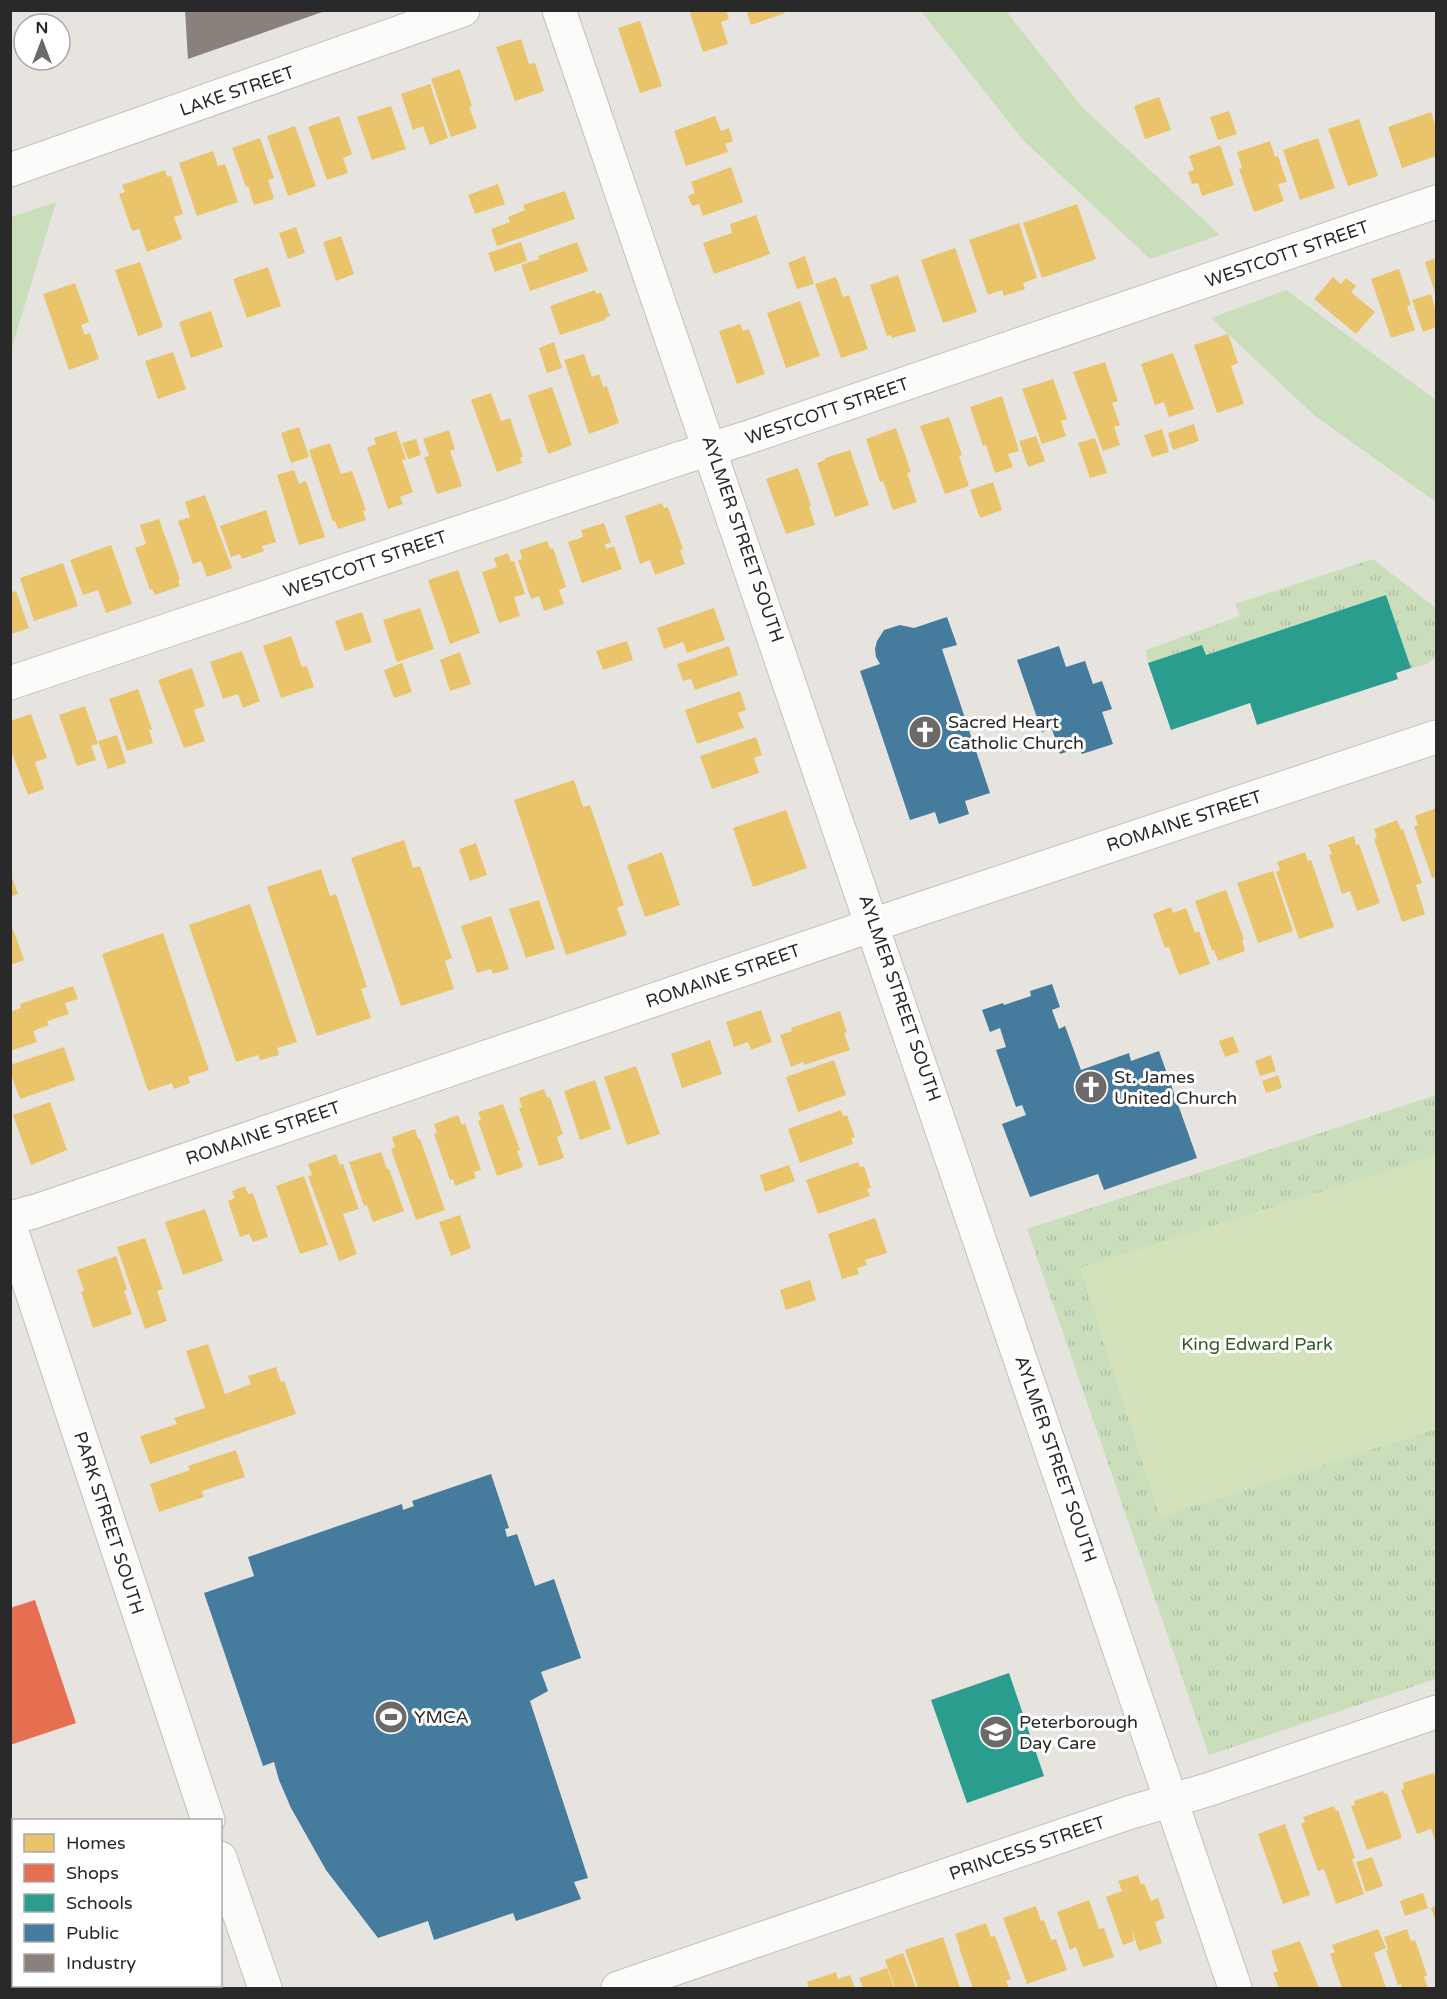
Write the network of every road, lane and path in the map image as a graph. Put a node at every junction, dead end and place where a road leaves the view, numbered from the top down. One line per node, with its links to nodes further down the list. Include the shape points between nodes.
1 (463, 10): 3 (street, LAKE STREET)
2 (559, 10): 5 (street, AYLMER STREET SOUTH)
3 (10, 170)
4 (1437, 202): 5 (street, WESTCOTT STREET)
5 (712, 449): 6 (street, WESTCOTT STREET); 8 (street, AYLMER STREET SOUTH)
6 (10, 683)
7 (1437, 737): 8 (street, ROMAINE STREET)
8 (875, 924): 9 (street, ROMAINE STREET); 12 (street, AYLMER STREET SOUTH)
9 (10, 1218)
10 (10, 1226): 13 (street, PARK STREET SOUTH)
11 (1437, 1712): 12 (street, PRINCESS STREET)
12 (1171, 1799): 16 (street, PRINCESS STREET); 17 (street, AYLMER STREET SOUTH)
13 (207, 1819)
14 (222, 1864): 15 (street)
15 (265, 1989)
16 (618, 1989)
17 (1235, 1989)

